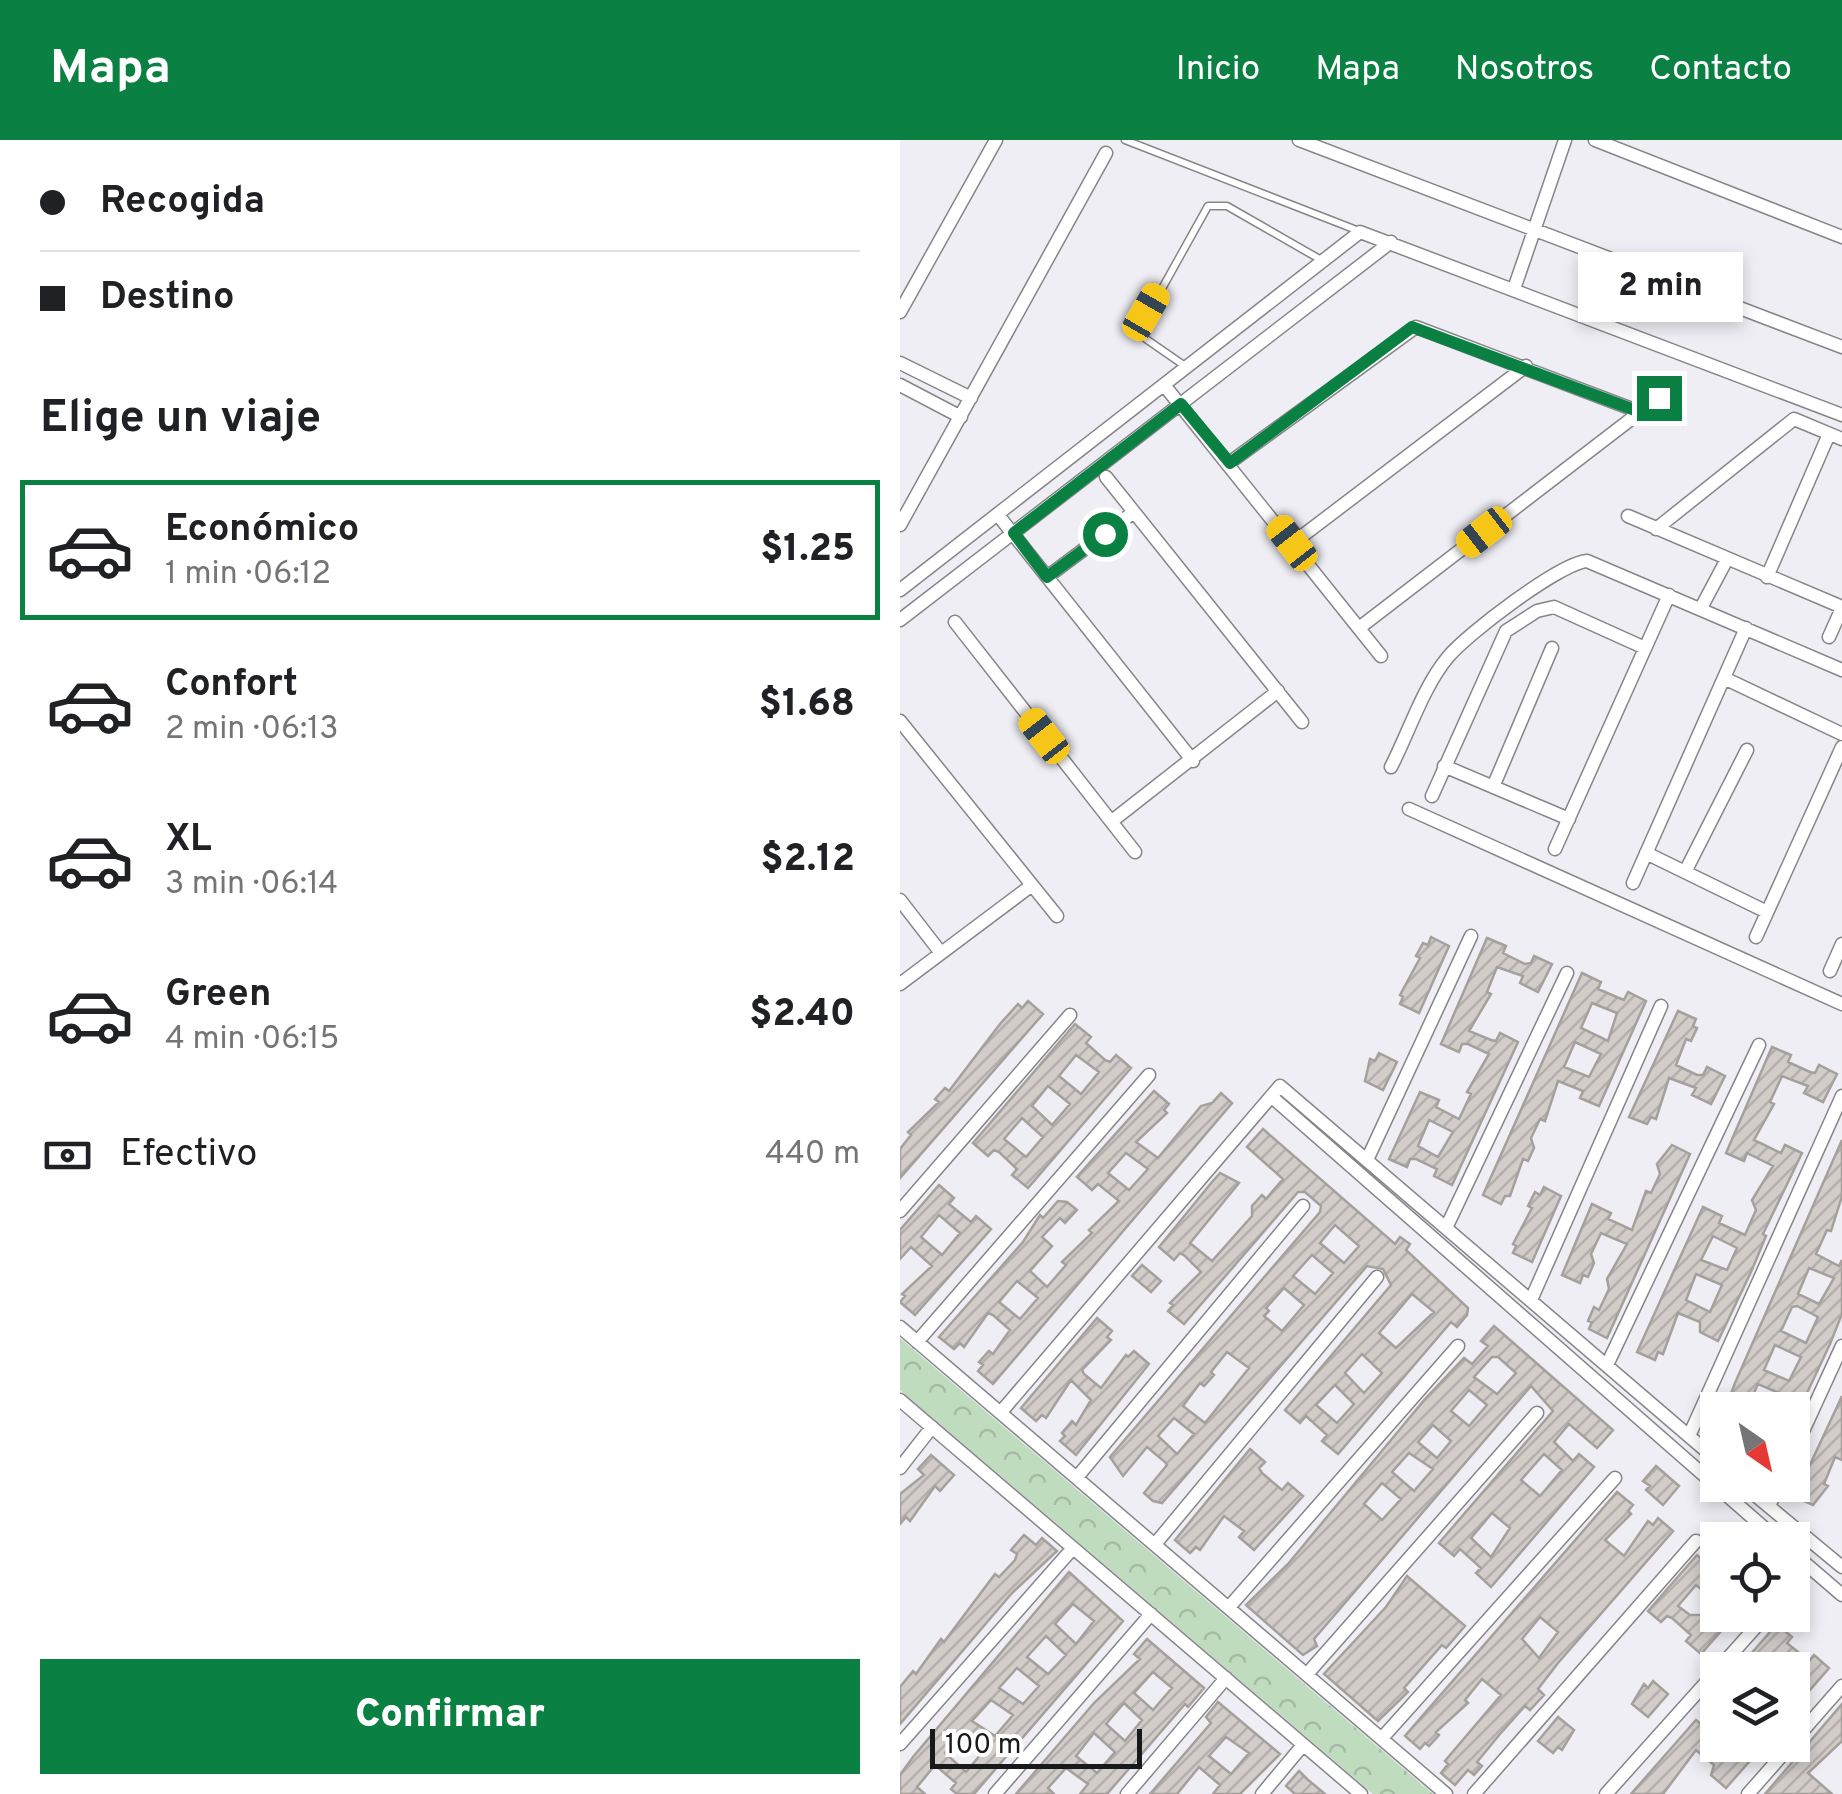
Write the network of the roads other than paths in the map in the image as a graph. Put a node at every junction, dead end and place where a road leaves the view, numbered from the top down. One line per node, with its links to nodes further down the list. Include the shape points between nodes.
1 (996, 140): 13 (street)
2 (1125, 140): 7 (lane)
3 (1299, 140): 8 (street)
4 (1565, 140): 8 (street)
5 (1595, 140): 9 (street)
6 (1106, 153): 21 (street)
7 (1360, 232): 10 (street); 11 (street)
8 (1532, 232): 12 (street); 14 (street)
9 (1842, 237)
10 (1391, 242): 12 (street); 22 (street)
11 (1324, 262): 17 (street); 17 (lane, via 1226,206 1208,206 1140,328)
12 (1514, 289): 24 (street)
13 (900, 312)
14 (1842, 347)
15 (900, 363): 21 (street)
16 (1526, 366): 23 (street); 27 (street, via 1412,327); 35 (street)
17 (1188, 368): 20 (street)
18 (1678, 383): 23 (street)
19 (900, 385): 25 (street)
20 (1164, 385): 22 (street); 30 (street)
21 (971, 398): 25 (street)
22 (1181, 404): 27 (street); 34 (street)
23 (1640, 412): 45 (street)
24 (1842, 415)
25 (961, 417): 32 (street)
26 (1836, 436): 33 (street, via 1794,419); 38 (street)
27 (1230, 463): 35 (street)
28 (1106, 478): 29 (street)
29 (1134, 512): 37 (street); 53 (street)
30 (998, 515): 34 (street); 39 (street)
31 (1628, 516): 33 (street)
32 (900, 525)
33 (1656, 528): 36 (street)
34 (1014, 533): 37 (street); 43 (street)
35 (1292, 543): 45 (street)
36 (1726, 561): 38 (street); 41 (street)
37 (1047, 577): 59 (street)
38 (1767, 577): 42 (street)
39 (900, 590)
40 (1669, 594): 41 (street); 49 (street); 61 (street, via 1587,561 1560,568 1449,655)
41 (1700, 608): 46 (street)
42 (1842, 608): 47 (street)
43 (900, 620)
44 (955, 622): 66 (street)
45 (1359, 628): 50 (street)
46 (1746, 628): 51 (street); 52 (street)
47 (1829, 638)
48 (1552, 648): 62 (street)
49 (1645, 648): 60 (street, via 1554,608 1525,616 1506,631); 65 (street)
50 (1381, 656)
51 (1842, 670)
52 (1724, 678): 56 (street); 69 (street)
53 (1278, 692): 55 (street); 59 (street)
54 (900, 721): 72 (street)
55 (1302, 722)
56 (1842, 734)
57 (1842, 747): 74 (street)
58 (1748, 750): 70 (street)
59 (1193, 760): 66 (street)
60 (1444, 766): 62 (street); 63 (street)
61 (1391, 767)
62 (1493, 787): 65 (street)
63 (1432, 796)
64 (1409, 809): 83 (street)
65 (1569, 819): 67 (street)
66 (1112, 821): 68 (street)
67 (1555, 849)
68 (1135, 852)
69 (1646, 853): 70 (street); 71 (street)
70 (1685, 872): 74 (street)
71 (1633, 883)
72 (1032, 885): 75 (street); 79 (street)
73 (900, 900): 79 (street)
74 (1767, 912): 77 (street)
75 (1057, 916)
76 (1472, 936): 90 (street)
77 (1756, 937)
78 (1842, 944): 81 (street)
79 (941, 952): 82 (street)
80 (1568, 972): 93 (street)
81 (1830, 972)
82 (900, 984)
83 (1842, 1004)
84 (1661, 1006): 97 (street)
85 (1070, 1016): 92 (street)
86 (1759, 1044): 102 (street)
87 (1149, 1074): 99 (street)
88 (1842, 1096): 108 (street)
89 (1272, 1098): 90 (street, via 1280,1086); 96 (street); 104 (street)
90 (1366, 1160): 93 (street)
91 (1302, 1206): 111 (street)
92 (900, 1211)
93 (1446, 1228): 95 (street)
94 (1377, 1278): 118 (street)
95 (1507, 1280): 96 (street); 97 (street)
96 (1494, 1296): 116 (street)
97 (1531, 1300): 102 (street)
98 (900, 1326): 99 (street)
99 (917, 1342): 104 (street)
100 (1458, 1346): 125 (street)
101 (1842, 1346): 106 (street)
102 (1608, 1366): 108 (street)
103 (900, 1400): 107 (street)
104 (1001, 1412): 111 (street)
105 (1537, 1413): 128 (street)
106 (1810, 1416)
107 (932, 1427): 110 (street); 121 (street)
108 (1689, 1436): 109 (street)
109 (1700, 1446)
110 (900, 1468)
111 (1078, 1476): 118 (street)
112 (1615, 1478): 132 (street)
113 (1764, 1502): 115 (street)
114 (1771, 1502): 115 (street)
115 (1769, 1506): 119 (street)
116 (1757, 1522)
117 (1696, 1541): 141 (street)
118 (1156, 1542): 125 (street)
119 (1814, 1543): 120 (street); 123 (street)
120 (1810, 1546)
121 (1074, 1548): 126 (street); 133 (street)
122 (1810, 1567): 124 (street)
123 (1842, 1567)
124 (1842, 1595)
125 (1230, 1606): 128 (street)
126 (1151, 1614): 129 (street); 136 (street)
127 (1752, 1632): 142 (street)
128 (1308, 1673): 132 (street)
129 (1226, 1678): 134 (street); 137 (street)
130 (1842, 1686): 131 (street)
131 (1810, 1723)
132 (1383, 1738): 140 (street)
133 (900, 1744)
134 (1304, 1745): 138 (street); 139 (street)
135 (1776, 1762): 143 (street)
136 (995, 1794)
137 (1128, 1794)
138 (1262, 1794)
139 (1361, 1794)
140 (1446, 1794)
141 (1474, 1794)
142 (1606, 1794)
143 (1748, 1794)

